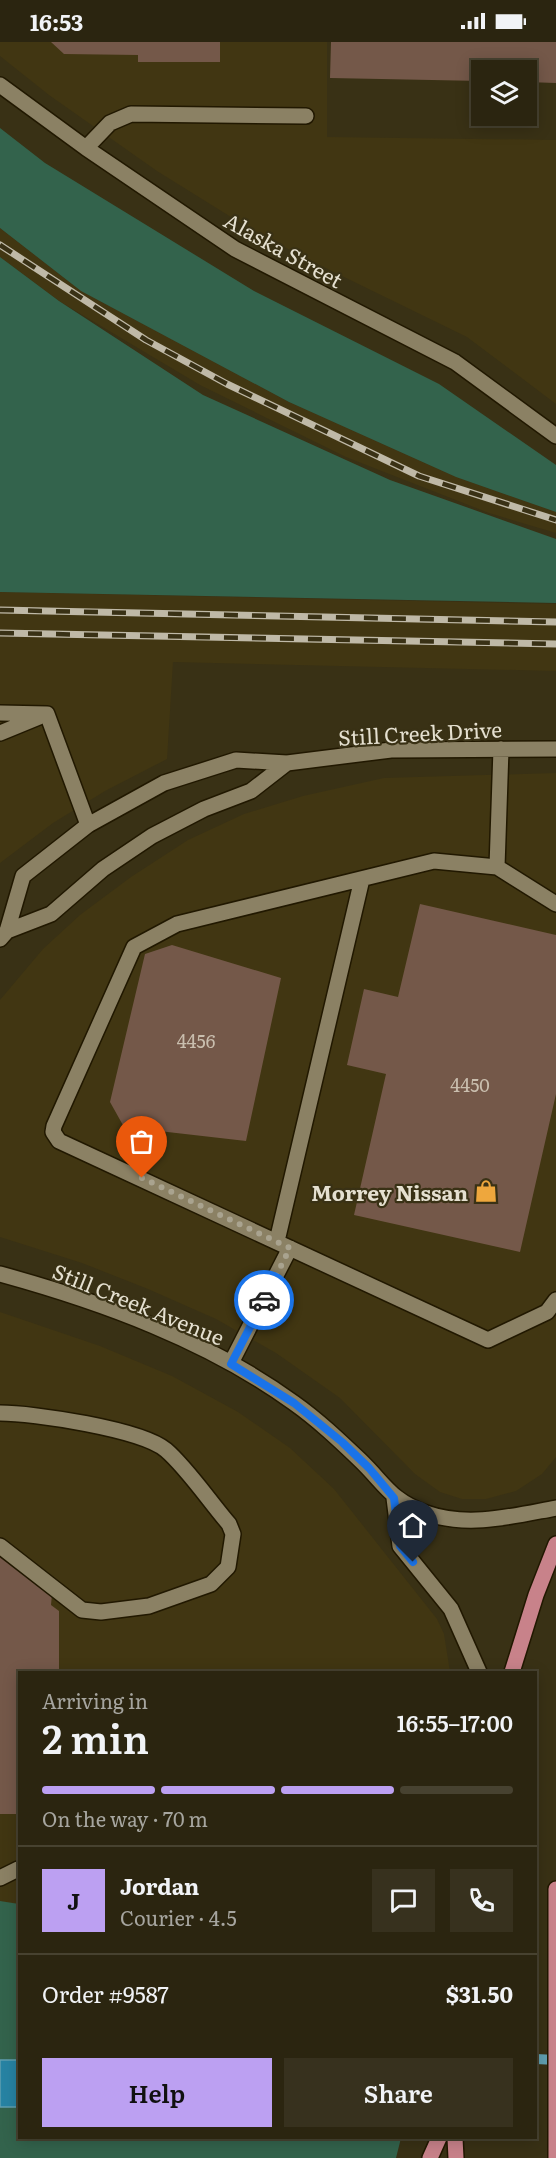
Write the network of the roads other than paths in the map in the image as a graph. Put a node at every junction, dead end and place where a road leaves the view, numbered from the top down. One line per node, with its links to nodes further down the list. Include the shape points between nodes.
1 (0, 85): 3 (street, Alaska Street)
2 (306, 116): 3 (street, via 131,114 110,123)
3 (86, 148): 4 (street, Alaska Street, via 235,249 455,362)
4 (556, 436)
5 (0, 713): 6 (street)
6 (47, 714): 7 (street); 11 (street)
7 (0, 733)
8 (501, 749): 9 (street, Still Creek Drive); 10 (street, Still Creek Drive, via 392,750); 12 (street)
9 (556, 749)
10 (287, 763): 11 (street, Still Creek Drive, via 237,760 164,783); 15 (street, Still Creek Drive, via 251,791 204,809 152,837 103,869 51,914)
11 (88, 825): 15 (street, Still Creek Drive, via 23,876)
12 (497, 867): 13 (street, via 434,861); 14 (street)
13 (362, 879): 16 (street); 16 (street, via 177,924 134,947 54,1126 59,1141)
14 (556, 904)
15 (3, 935)
16 (284, 1244): 18 (street, via 488,1340 547,1312); 19 (street)
17 (0, 1274): 19 (street, Still Creek Avenue, via 113,1311)
18 (556, 1300)
19 (231, 1364): 21 (street, Still Creek Avenue, via 294,1403 342,1442)
20 (0, 1413): 24 (street, via 24,1413 92,1425 165,1449 229,1524 233,1534 228,1567 211,1584 149,1606 101,1612 82,1610)
21 (394, 1498): 22 (street, Still Creek Avenue, via 427,1513 465,1521); 25 (street, via 400,1546 451,1609)
22 (556, 1508)
23 (556, 1544): 26 (main road)
24 (0, 1546)
25 (479, 1671)
26 (512, 1671)
27 (18, 1869): 28 (street)
28 (0, 1878)
29 (556, 1889): 30 (main road)
30 (555, 2107): 35 (main road)
31 (439, 2139): 33 (main road)
32 (455, 2139): 34 (main road)
33 (430, 2158)
34 (456, 2158)
35 (556, 2158)

